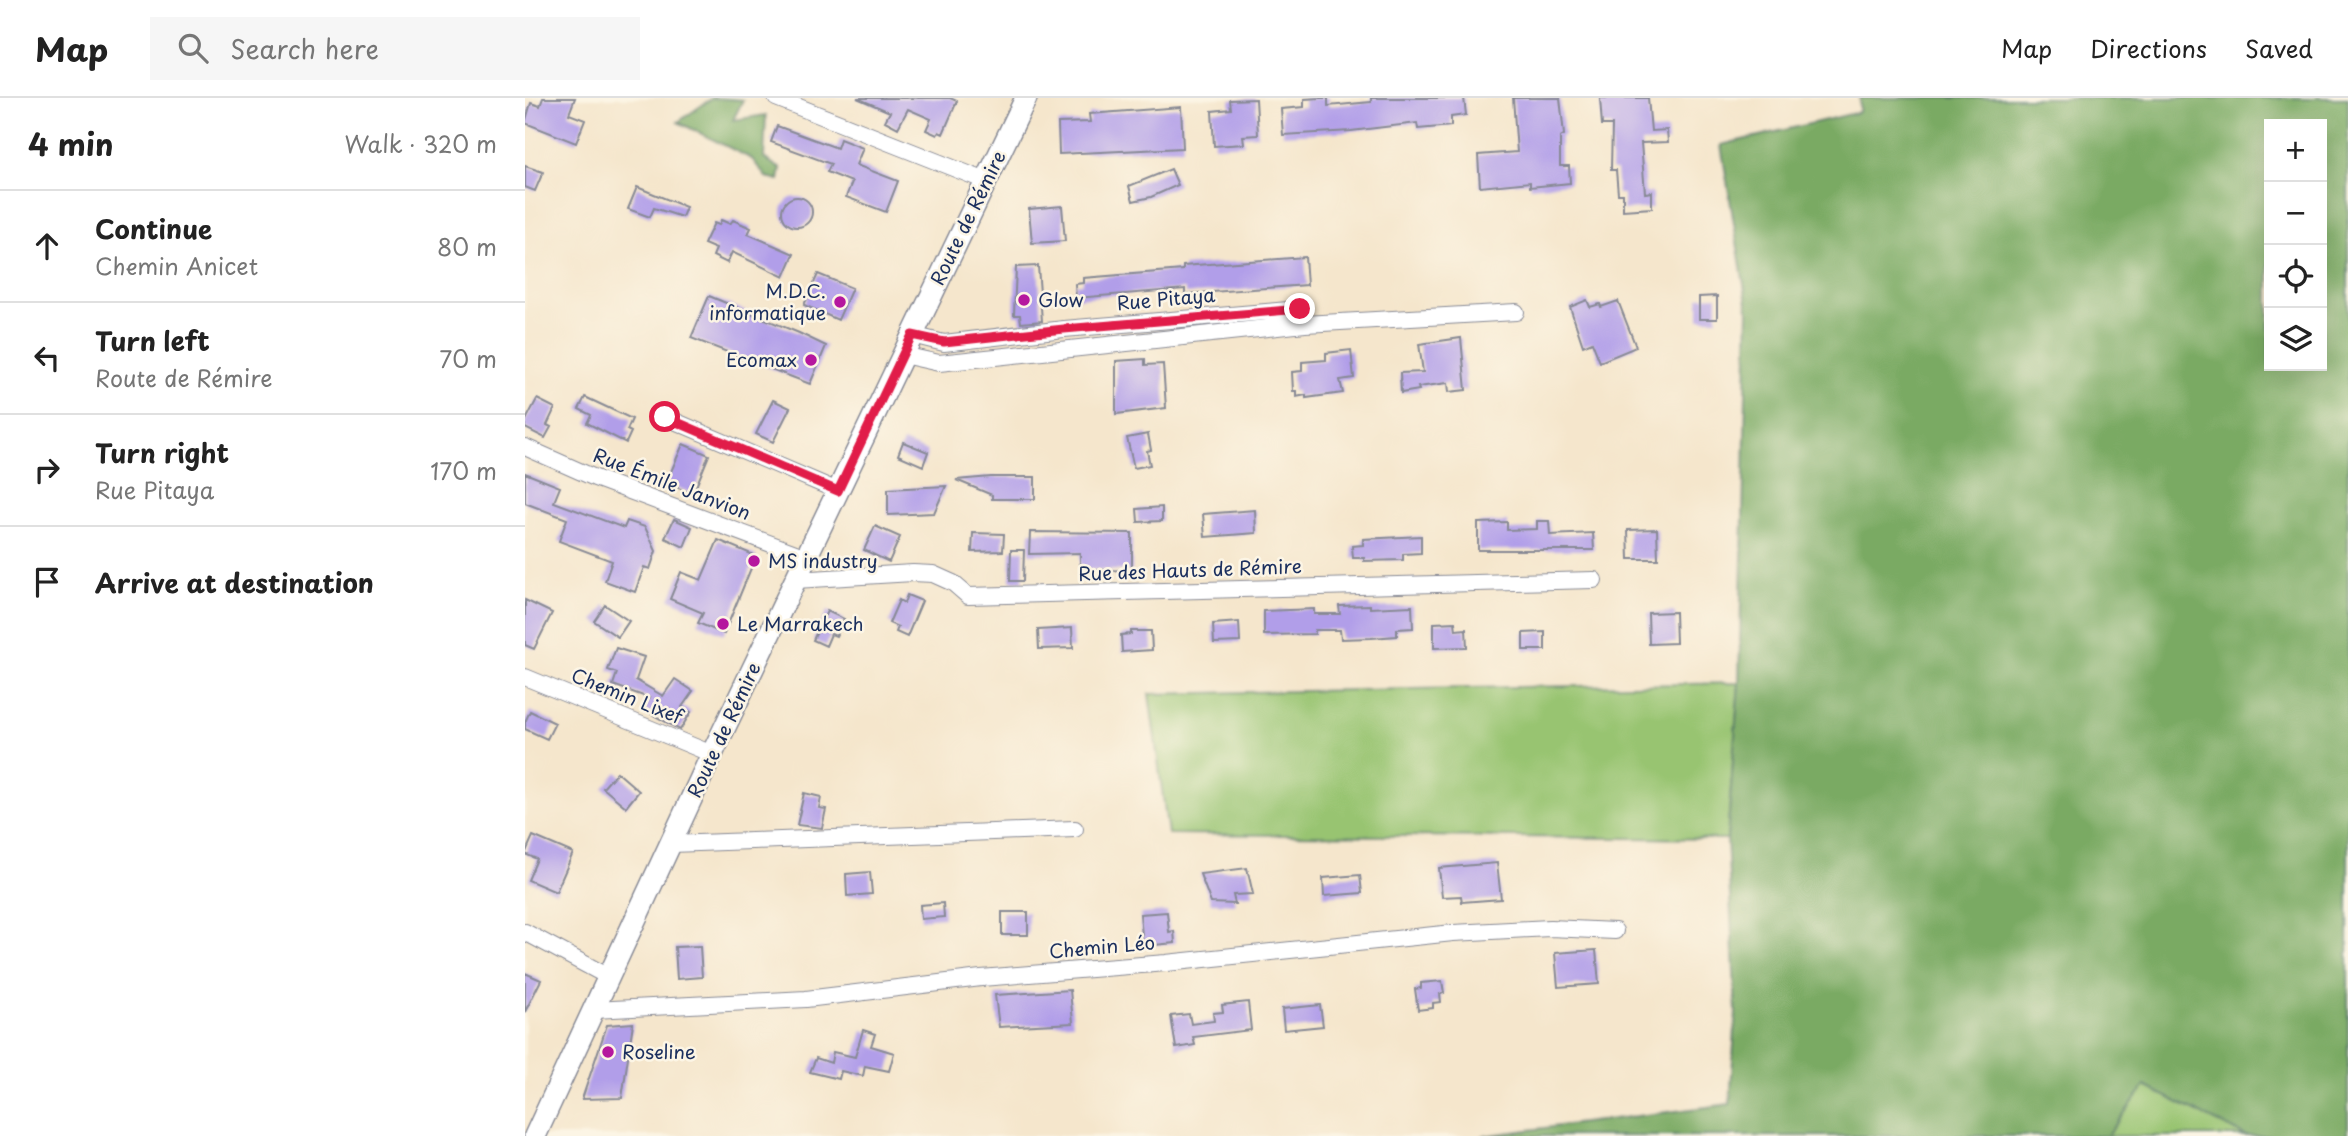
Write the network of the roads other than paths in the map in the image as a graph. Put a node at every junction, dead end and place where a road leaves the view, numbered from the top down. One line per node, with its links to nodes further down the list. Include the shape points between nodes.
1 (776, 98): 3 (street)
2 (1026, 98): 3 (main road, Route de Rémire)
3 (986, 181): 6 (main road, Route de Rémire)
4 (1300, 309): 6 (street, Rue Pitaya)
5 (1516, 312): 6 (street, via 1305,324 939,363)
6 (907, 345): 9 (main road, Route de Rémire)
7 (665, 417): 9 (street)
8 (525, 447): 10 (street, Rue Émile Janvion)
9 (838, 491): 10 (main road, Route de Rémire)
10 (806, 557): 11 (main road, Route de Rémire)
11 (795, 580): 12 (street, Rue des Hauts de Rémire, via 933,574 968,596); 14 (main road, Route de Rémire)
12 (1594, 580)
13 (525, 677): 14 (street, Chemin Lixef)
14 (712, 754): 16 (main road, Route de Rémire)
15 (1075, 829): 16 (street)
16 (671, 844): 19 (main road, Route de Rémire)
17 (1615, 931): 20 (street, Chemin Léo, via 1550,928 1453,933 806,999)
18 (525, 932): 19 (street)
19 (609, 976): 20 (main road, Route de Rémire)
20 (594, 1010): 21 (main road, Route de Rémire)
21 (535, 1136)

